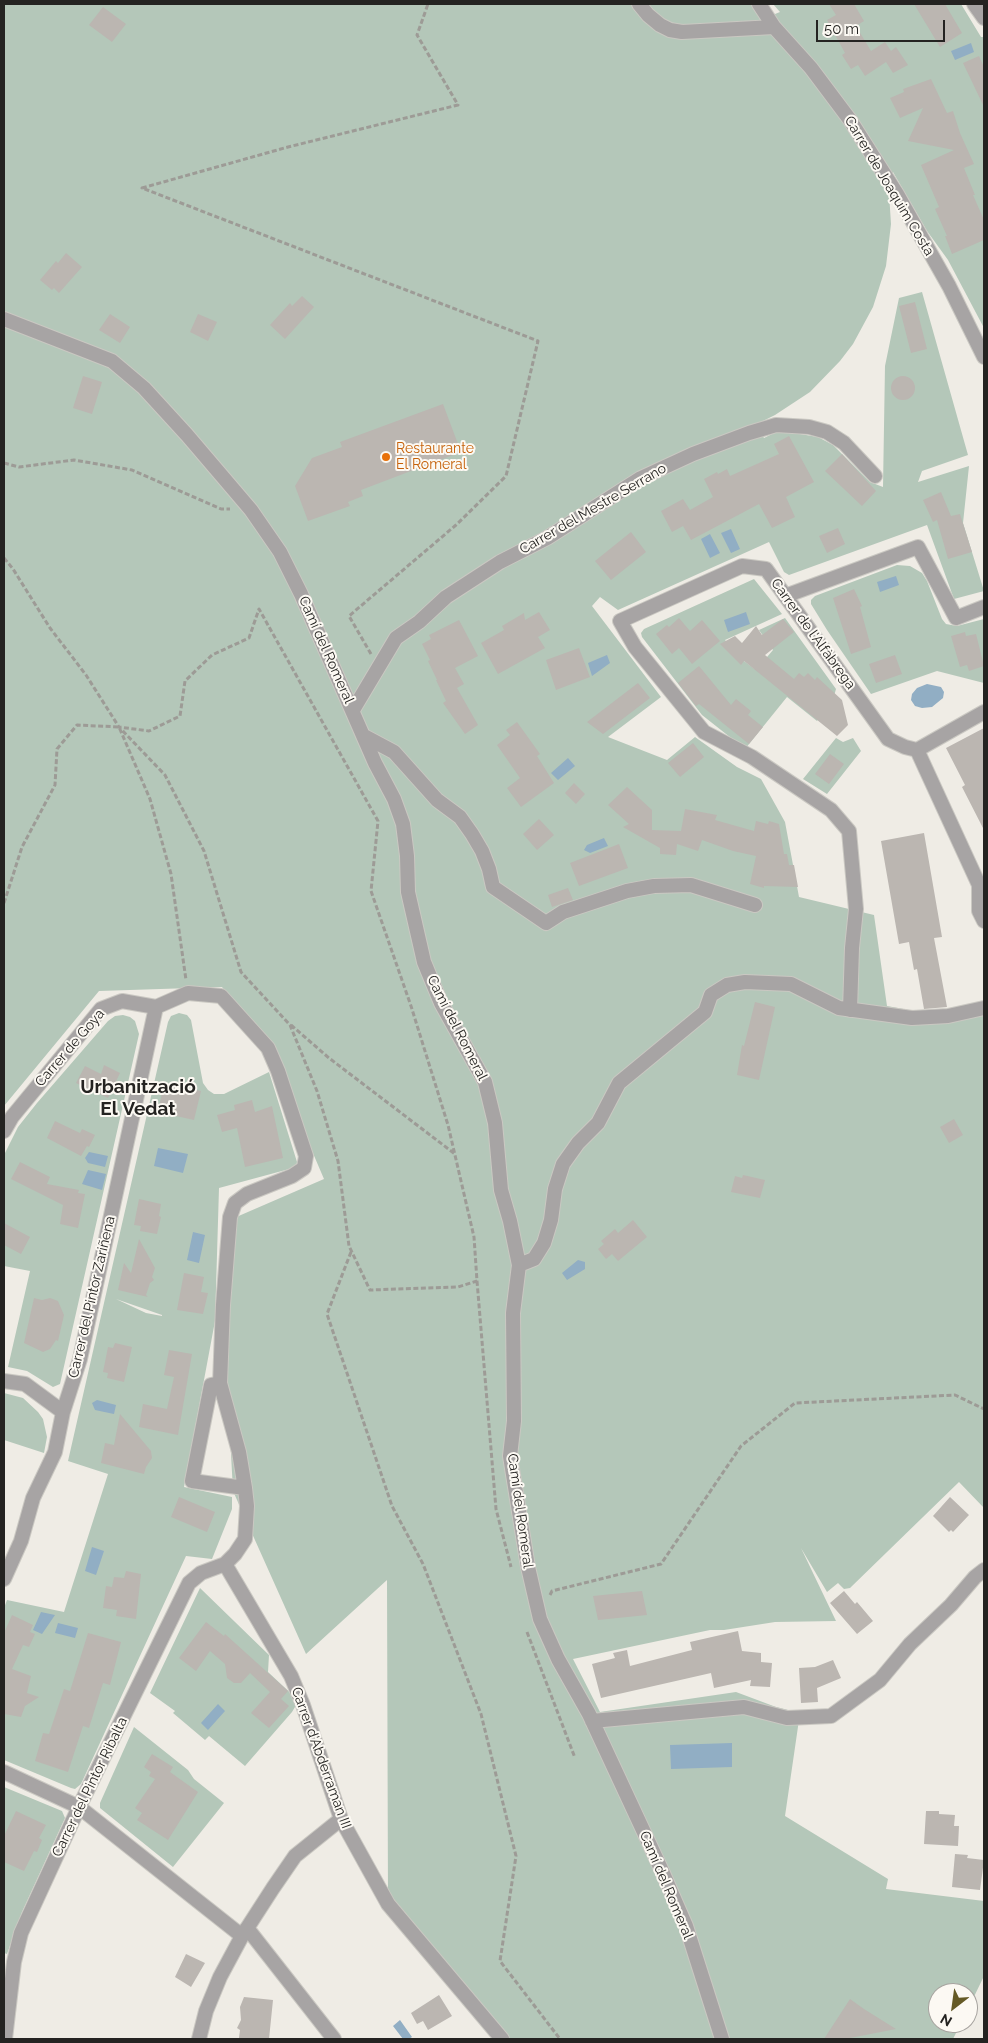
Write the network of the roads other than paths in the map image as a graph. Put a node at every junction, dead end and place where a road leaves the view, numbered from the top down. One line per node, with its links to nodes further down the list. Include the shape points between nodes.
1 (638, 4): 5 (street, via 670,30)
2 (759, 4): 5 (street, Carrer de Joaquim Costa)
3 (974, 4): 4 (street)
4 (984, 18)
5 (774, 27): 7 (street, Carrer de Joaquim Costa, via 811,68 876,161 949,286)
6 (4, 319): 11 (street, Camí del Romeral, via 112,361 144,388 187,435 250,510 280,552)
7 (984, 357)
8 (875, 476): 11 (street, Carrer del Mestre Serrano, via 844,443 828,432 809,426 776,426 701,451 641,478 446,597 396,638)
9 (784, 596): 10 (street, via 918,547 956,618); 14 (street, Carrer de l'Alfàbrega, via 888,739); 19 (street, Carrer de l'Alfàbrega, via 766,569 742,566 620,621 635,647 704,732 760,762 831,810 849,831 856,909)
10 (984, 607)
11 (353, 710): 13 (street, Camí del Romeral)
12 (984, 712): 14 (street)
13 (364, 736): 15 (street, via 394,752 437,800 460,817 482,851 493,887 546,923 563,912 627,891 654,886 691,886); 21 (street, Camí del Romeral, via 403,824 408,892 424,962 441,1003 485,1082 495,1123 501,1190)
14 (917, 750): 16 (street, via 979,885 978,910)
15 (755, 905)
16 (984, 920)
17 (156, 1007): 20 (street, Carrer de Goya, via 122,1001 102,1008); 23 (street, via 188,993 221,996 268,1048 306,1156 304,1168 292,1176 247,1194 235,1203 230,1217 225,1276); 24 (street, Carrer del Pintor Zariñena, via 80,1359)
18 (984, 1008): 19 (street, via 948,1016 912,1018)
19 (850, 1010): 21 (street, via 839,1008 792,984 745,982 727,985 711,995 705,1012 619,1083 598,1123 578,1143 564,1164 555,1189 544,1243 534,1259)
20 (4, 1131)
21 (519, 1265): 29 (street, Camí del Romeral, via 513,1313 514,1421 510,1456 540,1619)
22 (4, 1381): 24 (street, via 25,1384)
23 (220, 1383): 25 (street, via 239,1452); 25 (street, via 211,1385 192,1480)
24 (63, 1412): 28 (street, Carrer del Pintor Zariñena, via 55,1452 33,1498 22,1541)
25 (245, 1488): 26 (street, via 248,1506 244,1539)
26 (225, 1564): 31 (street, Carrer del Pintor Ribalta, via 201,1573 189,1583); 32 (street, Carrer d'Abderraman III, via 291,1676)
27 (984, 1570): 29 (street, via 910,1644 880,1680 830,1716 787,1718 744,1707)
28 (4, 1579)
29 (592, 1721): 38 (street, Camí del Romeral, via 686,1926)
30 (4, 1772): 31 (street)
31 (79, 1807): 33 (street); 34 (street, Carrer del Pintor Ribalta, via 21,1933 14,1962)
32 (341, 1820): 33 (street, via 295,1856); 37 (street, Carrer d'Abderraman III, via 388,1904)
33 (245, 1932): 35 (street, via 220,1977); 36 (street)
34 (5, 2039)
35 (199, 2039)
36 (334, 2039)
37 (502, 2039)
38 (722, 2039)

